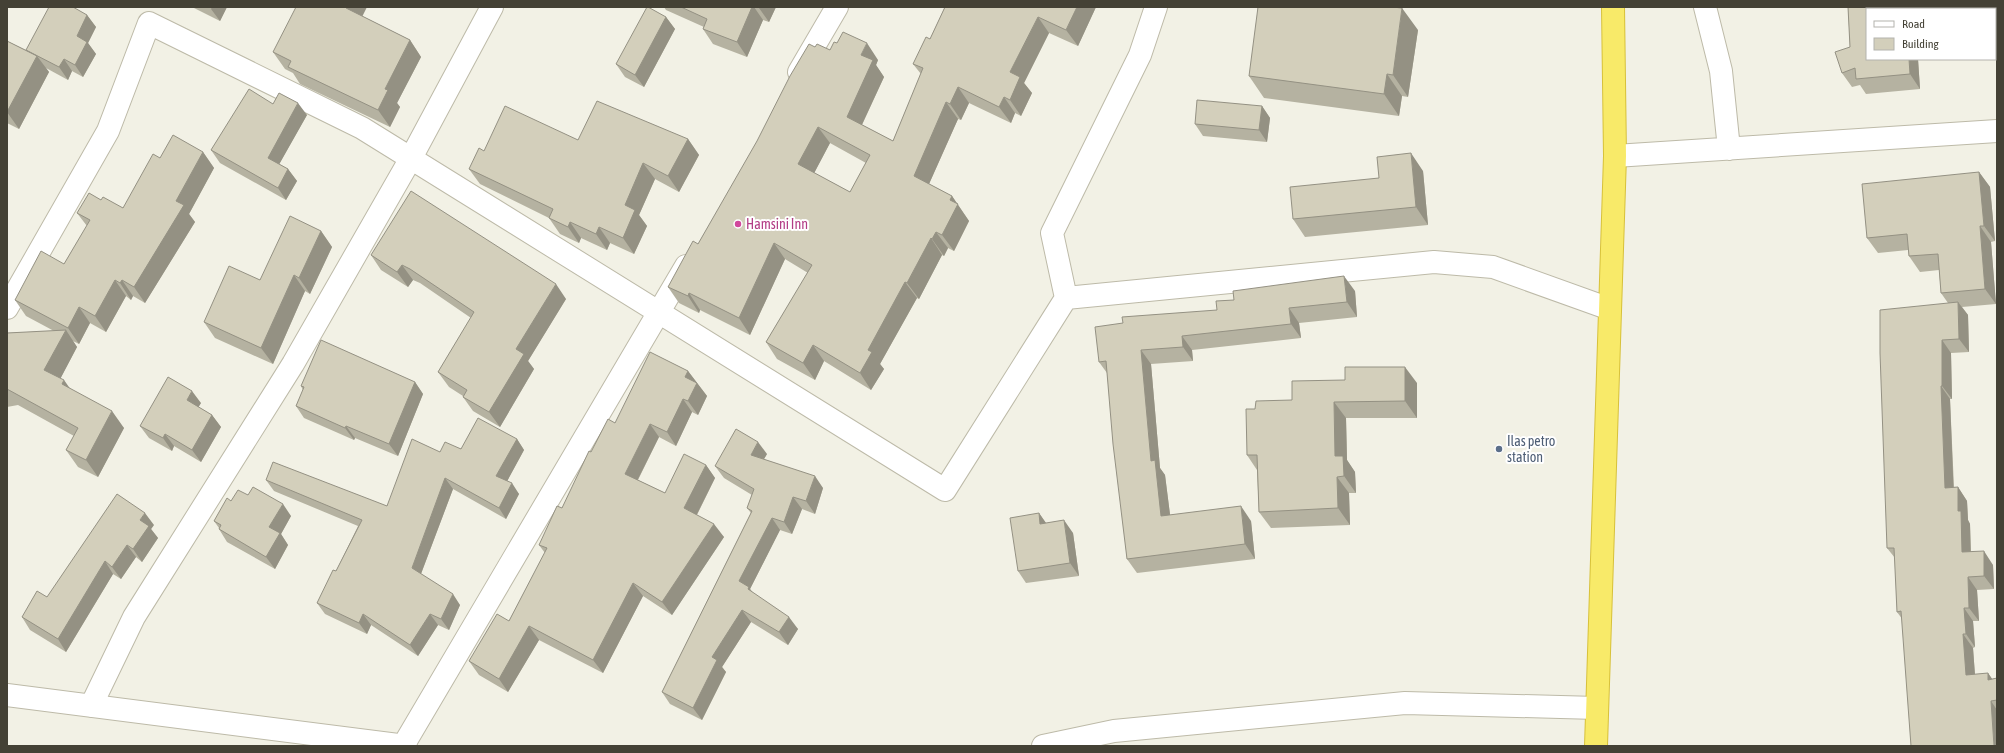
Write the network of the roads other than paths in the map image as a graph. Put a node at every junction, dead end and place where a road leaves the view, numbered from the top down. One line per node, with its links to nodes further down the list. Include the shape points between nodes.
1 (492, 7): 10 (street)
2 (837, 7): 6 (street)
3 (1156, 7): 12 (street, via 1140,55 1052,233)
4 (1613, 7): 9 (highway)
5 (1705, 7): 8 (street, via 1721,70)
6 (789, 88)
7 (1997, 131): 8 (street)
8 (1729, 149): 9 (street)
9 (1615, 156): 14 (highway)
10 (411, 158): 13 (street, via 362,128 149,23 108,131); 15 (street); 17 (street, via 293,364 134,617)
11 (694, 251): 15 (street)
12 (1066, 298): 14 (street, via 1434,262 1493,267); 15 (street, via 945,490)
13 (7, 308)
14 (1610, 310): 18 (highway)
15 (659, 312): 19 (street)
16 (7, 695): 17 (street)
17 (91, 706): 19 (street)
18 (1597, 708): 21 (street, via 1405,702 1114,731); 22 (highway)
19 (403, 746): 20 (street)
20 (406, 746)
21 (1043, 746)
22 (1596, 746)

